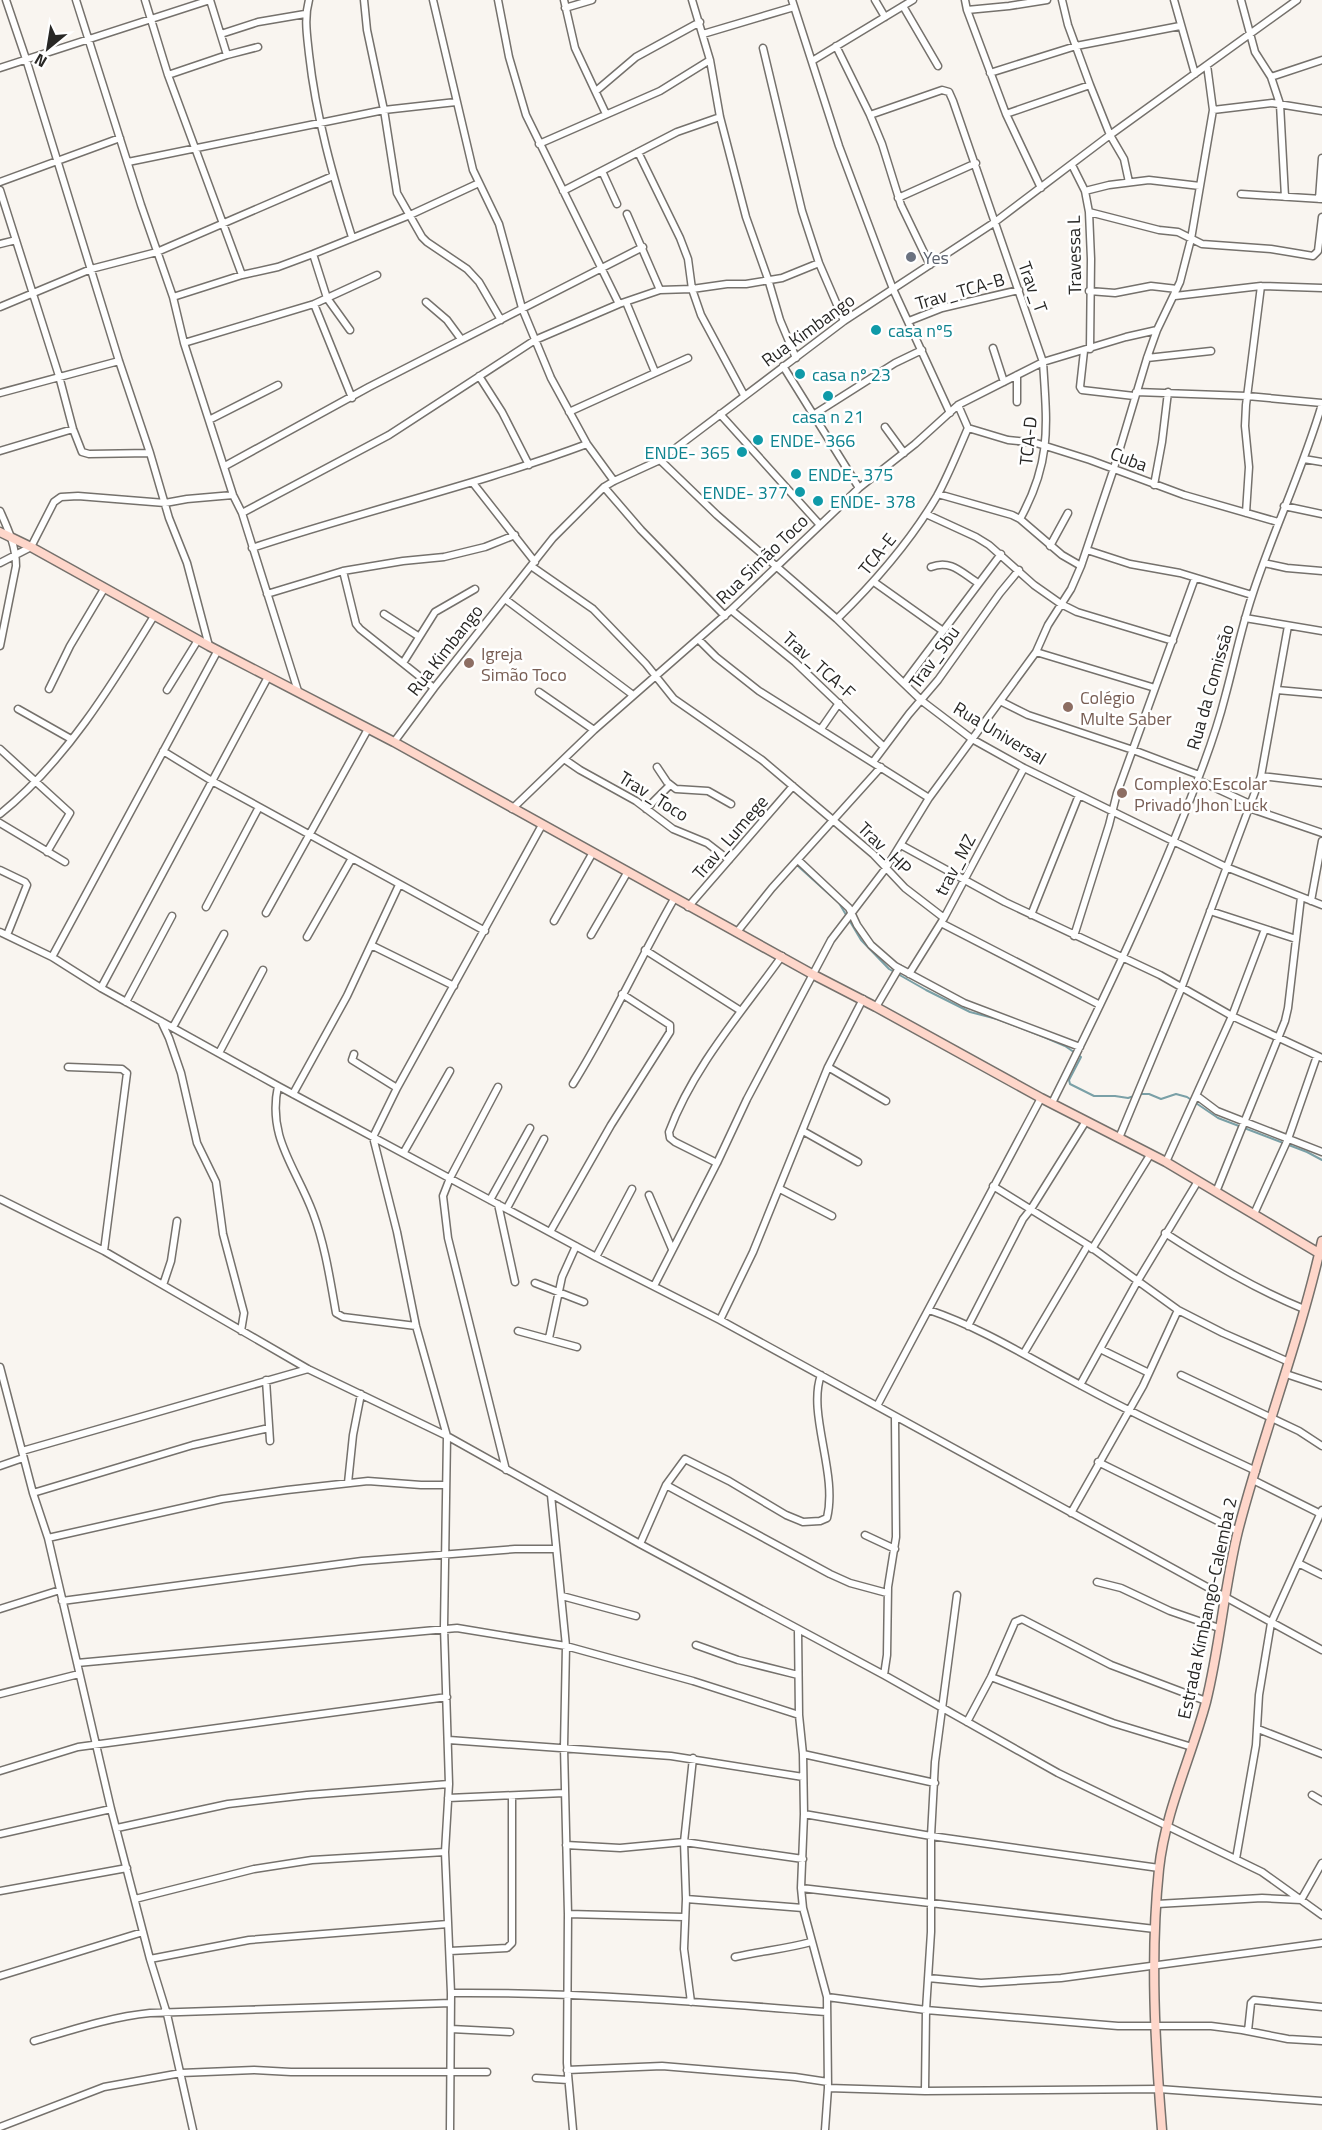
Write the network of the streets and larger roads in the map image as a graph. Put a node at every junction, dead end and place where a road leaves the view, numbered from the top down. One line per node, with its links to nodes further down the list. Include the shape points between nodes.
1 (6, 0): 38 (street)
2 (76, 0): 32 (street)
3 (145, 0): 26 (street)
4 (210, 0): 26 (street); 29 (street)
5 (309, 0): 24 (street)
6 (364, 0): 53 (street)
7 (433, 0): 51 (street)
8 (498, 0): 63 (street, via 517,87)
9 (564, 0): 22 (street)
10 (592, 0): 22 (street)
11 (692, 0): 27 (street)
12 (875, 0): 25 (street)
13 (913, 0): 21 (street)
14 (965, 0): 23 (street)
15 (1047, 0): 23 (street)
16 (1062, 0): 34 (street)
17 (1173, 0): 28 (street)
18 (1240, 0): 31 (street)
19 (1297, 0): 31 (street, Rua Kimbango)
20 (793, 3): 30 (street); 41 (street)
21 (903, 6): 25 (street); 43 (street)
22 (565, 8): 50 (street, via 575,48)
23 (967, 10): 45 (street)
24 (305, 14): 29 (street, via 258,22); 60 (street)
25 (885, 17): 33 (street)
26 (151, 21): 32 (street); 47 (street)
27 (700, 22): 30 (street); 50 (street, via 636,57)
28 (1180, 27): 34 (street); 46 (street)
29 (221, 34): 37 (street)
30 (703, 34): 39 (street)
31 (1250, 35): 42 (street, Rua Kimbango); 48 (street)
32 (88, 40): 38 (street); 62 (street)
33 (836, 46): 41 (street); 58 (street)
34 (1076, 46): 45 (street); 49 (street)
35 (258, 47): 37 (street)
36 (763, 48): 99 (street, via 802,211)
37 (227, 55): 47 (street)
38 (26, 58): 44 (street); 68 (street)
39 (710, 60): 56 (street, via 660,91); 59 (street)
40 (1322, 60): 48 (street)
41 (812, 61): 109 (street, via 839,146)
42 (1207, 65): 46 (street, Rua Kimbango); 54 (street)
43 (938, 66)
44 (0, 68)
45 (990, 73): 57 (street)
46 (1195, 74): 61 (street, Rua Kimbango)
47 (168, 75): 64 (street)
48 (1270, 77): 52 (street)
49 (1090, 86): 57 (street); 61 (street)
50 (596, 91): 56 (street)
51 (456, 102): 53 (street); 75 (street)
52 (1280, 104): 54 (street); 55 (street); 82 (street)
53 (384, 110): 60 (street); 88 (street, via 397,193)
54 (1213, 110): 76 (street)
55 (1322, 111)
56 (606, 114): 63 (street)
57 (1006, 114): 77 (street)
58 (870, 115): 69 (street, Trav_T, via 945,90 953,101); 83 (street)
59 (720, 117): 65 (street, via 688,127); 105 (street, via 746,217)
60 (321, 123): 64 (street); 72 (street)
61 (1110, 135): 70 (street, Rua Kimbango); 74 (street, via 1124,159)
62 (120, 138): 67 (street); 68 (street)
63 (539, 144): 80 (street)
64 (195, 148): 67 (street); 91 (street)
65 (638, 152): 71 (street); 108 (street, via 680,238)
66 (1322, 158): 84 (street)
67 (128, 162): 97 (street)
68 (57, 163): 73 (street); 102 (street)
69 (976, 163): 83 (street); 90 (street, Trav_T)
70 (1072, 165): 77 (street, Rua Kimbango); 79 (street, Travessa L)
71 (602, 171): 80 (street); 85 (street)
72 (333, 176): 91 (street); 92 (street)
73 (0, 182)
74 (1130, 182): 76 (street, via 1149,180); 79 (street)
75 (479, 183): 88 (street); 121 (street, via 499,224)
76 (1200, 186): 93 (street)
77 (1041, 188): 90 (street, Rua Kimbango)
78 (0, 190): 94 (street)
79 (1085, 191): 86 (street, Travessa L)
80 (563, 192): 101 (street)
81 (1241, 194): 82 (street)
82 (1284, 196): 84 (street)
83 (898, 198): 100 (street)
84 (1320, 199)
85 (617, 204)
86 (1089, 213): 93 (street, via 1178,232); 112 (street, Travessa L)
87 (627, 214): 96 (street)
88 (410, 215): 92 (street); 122 (street, via 427,242 479,282)
89 (1322, 217): 93 (street, via 1318,250 1313,256 1202,244)
90 (995, 222): 100 (street, Rua Kimbango); 111 (street, Trav_T)
91 (223, 224): 97 (street); 103 (street)
92 (352, 237): 98 (street)
93 (1191, 239): 113 (street)
94 (16, 240): 95 (street); 114 (street)
95 (0, 244)
96 (643, 247): 101 (street); 110 (street)
97 (157, 252): 102 (street); 115 (street)
98 (313, 254): 103 (street); 116 (street)
99 (819, 262): 105 (street, via 782,278); 123 (street)
100 (930, 265): 109 (street, Rua Kimbango)
101 (601, 268): 118 (street); 121 (street)
102 (91, 269): 114 (street); 137 (street)
103 (242, 275): 115 (street)
104 (377, 275): 116 (street)
105 (768, 279): 108 (street); 135 (street)
106 (1261, 286): 107 (street); 113 (street); 150 (street)
107 (1322, 288)
108 (692, 289): 110 (street); 149 (street, via 701,315)
109 (893, 289): 123 (street, Rua Kimbango); 124 (street)
110 (660, 290): 118 (street)
111 (1019, 290): 124 (street, Trav_TCA-B, via 942,308); 138 (street, Trav_T)
112 (1089, 291): 113 (street, via 1115,293 1151,286); 132 (street, Travessa L)
113 (1176, 293): 126 (street)
114 (32, 295): 120 (street); 142 (street)
115 (173, 297): 129 (street)
116 (327, 298): 119 (street); 125 (street)
117 (426, 302): 127 (street)
118 (622, 303): 128 (street); 140 (street)
119 (314, 304): 129 (street); 151 (street)
120 (0, 307)
121 (522, 308): 122 (street); 128 (street)
122 (501, 320): 127 (street)
123 (844, 321): 135 (street, Rua Kimbango)
124 (909, 321): 131 (street)
125 (350, 330)
126 (1157, 330): 132 (street, Rua Simão Toco); 136 (street)
127 (461, 339): 151 (street)
128 (536, 340): 143 (street); 155 (street)
129 (184, 343): 159 (street)
130 (993, 348): 144 (street)
131 (922, 350): 156 (street); 158 (street)
132 (1087, 350): 138 (street, Rua Simão Toco); 148 (street, Travessa L, via 1082,390)
133 (1211, 351): 136 (street)
134 (688, 358): 140 (street)
135 (796, 358): 139 (street, Rua Kimbango)
136 (1147, 358): 148 (street)
137 (118, 361): 142 (street); 167 (street)
138 (1043, 362): 141 (street, Rua Simão Toco); 165 (street, TCA-D)
139 (783, 366): 149 (street, Rua Kimbango); 158 (street)
140 (655, 372): 155 (street)
141 (1017, 375): 144 (street, Rua Simão Toco); 152 (street)
142 (59, 376): 147 (street); 162 (street)
143 (479, 376): 172 (street); 185 (street, via 389,435)
144 (1004, 382): 154 (street, Rua Simão Toco)
145 (278, 385): 159 (street)
146 (1168, 392): 148 (street); 150 (street); 177 (street)
147 (0, 393)
148 (1135, 394): 174 (street)
149 (744, 395): 157 (street, Rua Kimbango)
150 (1247, 396): 153 (street); 187 (street)
151 (352, 398): 173 (street)
152 (1017, 402)
153 (1322, 403): 163 (street, Rua da Comissão)
154 (958, 405): 156 (street, Rua Simão Toco); 161 (street)
155 (569, 412): 164 (street)
156 (950, 413): 168 (street, Rua Simão Toco)
157 (720, 414): 170 (street, Rua Kimbango); 192 (street)
158 (813, 415): 179 (street)
159 (209, 420): 173 (street)
160 (885, 427): 168 (street)
161 (968, 428): 165 (street, Cuba); 180 (street, TCA-E)
162 (73, 429): 166 (street); 167 (street, via 85,454)
163 (1318, 429): 169 (street, Rua da Comissão)
164 (587, 444): 172 (street); 175 (street)
165 (1046, 447): 174 (street, Cuba); 190 (street, TCA-D, via 1036,487)
166 (0, 451)
167 (150, 453): 182 (street)
168 (904, 453): 179 (street, Rua Simão Toco)
169 (1304, 459): 171 (street); 183 (street, Rua da Comissão)
170 (660, 460): 175 (street, Rua Kimbango); 206 (street, Rua Universal)
171 (1322, 462)
172 (529, 465): 176 (street)
173 (225, 466): 181 (street)
174 (1114, 468): 177 (street, Cuba); 199 (street)
175 (614, 481): 178 (street, Rua Kimbango)
176 (473, 483): 194 (street, Trav_HP); 198 (street)
177 (1154, 485): 187 (street, Cuba)
178 (604, 487): 204 (street, Rua Kimbango); 223 (street)
179 (859, 488): 192 (street, Rua Simão Toco)
180 (938, 494): 188 (street, TCA-E); 190 (street)
181 (233, 495): 182 (street); 185 (street)
182 (165, 503): 197 (street, via 61,497 54,502); 234 (street, via 187,563)
183 (1284, 506): 189 (street); 191 (street, Rua da Comissão)
184 (0, 511): 195 (street)
185 (242, 513): 198 (street)
186 (1068, 513): 196 (street)
187 (1246, 513): 191 (street, Cuba)
188 (926, 514): 200 (street, via 976,537); 212 (street, TCA-E)
189 (1322, 514)
190 (1020, 519): 196 (street)
191 (1278, 522): 203 (street, Rua da Comissão)
192 (820, 525): 206 (street, Rua Simão Toco)
193 (0, 532): 195 (street)
194 (515, 535): 204 (street, Trav_HP); 209 (street, via 444,557)
195 (11, 538): 197 (street); 201 (street)
196 (1050, 546): 205 (street)
197 (31, 547): 201 (street); 214 (street)
198 (252, 548): 216 (street)
199 (1087, 550): 205 (street); 211 (street)
200 (1001, 554): 208 (street); 213 (street)
201 (16, 555): 202 (street); 233 (street)
202 (0, 563)
203 (1264, 563): 210 (street); 217 (street, Rua da Comissão)
204 (533, 564): 218 (street, Rua Kimbango); 238 (street, Trav_HP, via 593,609)
205 (1081, 566): 219 (street)
206 (778, 567): 220 (street, Rua Simão Toco); 225 (street, Rua Universal)
207 (931, 567): 213 (street, via 951,564)
208 (1019, 570): 219 (street); 250 (street, Trav_Sbu)
209 (343, 571): 216 (street); 237 (street, via 356,624)
210 (1322, 572)
211 (1195, 578): 217 (street); 232 (street)
212 (874, 582): 225 (street, TCA-E); 227 (street)
213 (978, 583): 227 (street)
214 (104, 589): 222 (street); 243 (street)
215 (475, 590): 229 (street, via 435,612)
216 (267, 594): 246 (street)
217 (1252, 595): 224 (street, Rua da Comissão)
218 (505, 599): 241 (street, Rua Kimbango); 249 (street)
219 (1062, 604): 232 (street); 236 (street)
220 (731, 610): 223 (street, Rua Simão Toco); 252 (street, Trav_TCA-F)
221 (384, 614): 229 (street)
222 (154, 616): 231 (street); 257 (street)
223 (725, 616): 230 (street, Rua Simão Toco)
224 (1245, 618): 226 (street); 270 (street, Rua da Comissão)
225 (837, 619): 240 (street, Rua Universal)
226 (1288, 626): 228 (street); 245 (street)
227 (943, 631): 240 (street)
228 (1322, 631)
229 (418, 636): 237 (street)
230 (698, 639): 238 (street, Rua Simão Toco); 255 (street, via 746,682)
231 (198, 640): 234 (street); 244 (street)
232 (1173, 641): 242 (street)
233 (0, 646)
234 (209, 646): 235 (street)
235 (218, 650): 239 (street); 263 (street)
236 (1036, 652): 242 (street); 251 (street)
237 (403, 663): 241 (street)
238 (654, 675): 249 (street, Rua Simão Toco); 275 (street, Trav_HP, via 674,699)
239 (268, 677): 246 (street); 271 (street)
240 (904, 683): 250 (street, Rua Universal)
241 (434, 688): 259 (street, Rua Kimbango)
242 (1155, 688): 262 (street)
243 (49, 689)
244 (167, 690)
245 (1277, 690): 248 (street); 269 (street)
246 (298, 691): 254 (street)
247 (539, 692): 256 (street)
248 (1322, 694)
249 (633, 695): 256 (street, Rua Simão Toco)
250 (922, 701): 258 (street, Rua Universal); 260 (street, Trav_Sbu)
251 (1000, 701): 258 (street); 262 (street, via 1028,715)
252 (840, 703): 255 (street); 260 (street, Trav_TCA-F)
253 (18, 709): 257 (street)
254 (368, 729): 259 (street); 289 (street)
255 (821, 729): 265 (street)
256 (594, 730): 264 (street, Rua Simão Toco)
257 (71, 739): 272 (street)
258 (972, 739): 268 (street, Rua Universal); 277 (street)
259 (394, 742): 281 (street)
260 (884, 747): 265 (street, Trav_Sbu)
261 (0, 749): 272 (street)
262 (1133, 750): 270 (street); 283 (street)
263 (163, 751): 271 (street); 331 (street)
264 (564, 759): 281 (street, Rua Simão Toco); 282 (street, Trav_Toco)
265 (873, 762): 267 (street)
266 (657, 767): 274 (street)
267 (881, 767): 277 (street); 285 (street)
268 (1024, 768): 276 (street, Rua Universal); 303 (street, trav_MZ)
269 (1261, 776): 273 (street); 279 (street)
270 (1198, 778): 279 (street); 290 (street, Rua da Comissão)
271 (212, 781): 280 (street); 338 (street)
272 (35, 782): 284 (street); 293 (street, via 70,813)
273 (1322, 783)
274 (670, 785): 278 (street, via 681,790 708,791); 282 (street)
275 (793, 786): 285 (street, Trav_HP); 296 (street, Trav_Lumege)
276 (1079, 795): 283 (street, Rua Universal); 314 (street)
277 (929, 798): 292 (street)
278 (731, 804)
279 (1249, 806): 288 (street); 299 (street)
280 (259, 807): 289 (street); 309 (street)
281 (512, 809): 287 (street)
282 (646, 809): 296 (street, Trav_Toco)
283 (1112, 810): 290 (street, Rua Universal); 325 (street)
284 (0, 814)
285 (834, 821): 297 (street); 300 (street, Trav_HP)
286 (0, 823): 293 (street)
287 (542, 825): 294 (street); 319 (street)
288 (1322, 833)
289 (309, 835): 295 (street); 313 (street)
290 (1173, 840): 299 (street, Rua Universal); 332 (street, Rua da Comissão)
291 (1322, 841): 307 (street)
292 (901, 845): 300 (street); 303 (street)
293 (47, 852): 298 (street)
294 (592, 854): 302 (street); 316 (street)
295 (352, 858): 304 (street); 326 (street)
296 (729, 860): 310 (street, Trav_Lumege)
297 (798, 860): 312 (street); 321 (street)
298 (65, 862)
299 (1226, 867): 305 (street, Rua Universal); 311 (street)
300 (886, 868): 312 (street); 317 (street, Trav_HP)
301 (0, 870): 323 (street, via 27,885)
302 (627, 873): 306 (street); 324 (street)
303 (964, 880): 314 (street); 317 (street, trav_MZ)
304 (399, 885): 319 (street); 328 (street)
305 (1301, 897): 307 (street, Rua Universal); 327 (street)
306 (674, 899): 310 (street); 329 (street)
307 (1311, 901): 308 (street, Rua Universal)
308 (1322, 905)
309 (206, 907)
310 (688, 907): 321 (street)
311 (1210, 910): 318 (street); 339 (street)
312 (851, 912): 333 (street, via 871,945); 336 (street)
313 (266, 913)
314 (1031, 915): 325 (street)
315 (172, 916): 342 (street)
316 (554, 921)
317 (943, 921): 335 (street, trav_MZ); 343 (street, Trav_HP)
318 (1265, 929): 327 (street); 346 (street)
319 (485, 931): 337 (street)
320 (0, 932): 323 (street)
321 (737, 932): 330 (street)
322 (224, 934): 348 (street)
323 (7, 935): 331 (street)
324 (591, 935)
325 (1074, 936): 332 (street)
326 (307, 937)
327 (1296, 939): 349 (street, via 1288,1008)
328 (371, 945): 337 (street); 361 (street)
329 (645, 950): 340 (street); 345 (street)
330 (782, 956): 336 (street); 345 (street)
331 (51, 957): 338 (street)
332 (1122, 959): 339 (street); 343 (street, Rua da Comissão)
333 (899, 968): 335 (street); 344 (street)
334 (263, 970): 351 (street)
335 (909, 974): 350 (street, via 964,1003)
336 (812, 975): 341 (street); 379 (street)
337 (454, 986): 360 (street)
338 (101, 988): 342 (street)
339 (1181, 989): 346 (street); 371 (street)
340 (622, 994): 357 (street); 395 (street, via 670,1025 670,1032)
341 (863, 999): 344 (street); 355 (street)
342 (126, 1002): 347 (street)
343 (1100, 1005): 350 (street, Rua da Comissão)
344 (876, 1006): 363 (street)
345 (741, 1011): 379 (street, via 704,1065 669,1132 675,1142)
346 (1232, 1016): 349 (street); 362 (street)
347 (160, 1020): 348 (street); 417 (street, via 181,1073 198,1143 216,1182 223,1234 244,1312)
348 (173, 1027): 351 (street)
349 (1278, 1038): 353 (street); 367 (street)
350 (1080, 1047): 365 (street, Rua da Comissão)
351 (219, 1053): 358 (street)
352 (354, 1054): 360 (street, via 352,1060)
353 (1319, 1057): 373 (street)
354 (68, 1067): 401 (street, via 122,1069 127,1073)
355 (828, 1067): 364 (street); 369 (street)
356 (450, 1071): 374 (street)
357 (573, 1084)
358 (278, 1086): 361 (street); 415 (street, via 274,1101 276,1130 312,1211 328,1264 336,1313)
359 (498, 1087): 380 (street)
360 (397, 1088): 370 (street)
361 (293, 1094): 370 (street)
362 (1197, 1096): 367 (street, via 1217,1110); 378 (street)
363 (1041, 1098): 365 (street); 382 (street)
364 (886, 1101)
365 (1052, 1103): 366 (street)
366 (1086, 1121): 371 (street); 391 (street)
367 (1245, 1121): 373 (street); 385 (street)
368 (530, 1128): 388 (street)
369 (803, 1131): 377 (street); 384 (street)
370 (373, 1137): 374 (street); 415 (street)
371 (1119, 1138): 376 (street)
372 (544, 1139): 390 (street)
373 (1288, 1139): 375 (street); 392 (street)
374 (404, 1152): 380 (street)
375 (1322, 1152)
376 (1150, 1155): 378 (street); 399 (street)
377 (858, 1162)
378 (1166, 1162): 381 (street)
379 (717, 1163): 400 (street)
380 (450, 1178): 388 (street); 446 (street, via 443,1196 445,1222)
381 (1198, 1181): 385 (street); 396 (street)
382 (993, 1186): 391 (street); 412 (street)
383 (632, 1189): 403 (street)
384 (780, 1189): 393 (street); 414 (street)
385 (1216, 1192): 392 (street)
386 (649, 1195): 400 (street)
387 (0, 1199): 401 (street)
388 (490, 1200): 389 (street)
389 (498, 1204): 390 (street); 404 (street)
390 (507, 1208): 395 (street)
391 (1031, 1209): 399 (street); 416 (street)
392 (1254, 1214): 402 (street)
393 (832, 1216)
394 (177, 1221): 407 (street)
395 (550, 1232): 398 (street)
396 (1165, 1233): 405 (street); 411 (street, via 1242,1280)
397 (1322, 1241): 402 (street, Estrada Kimbango-Calemba 2)
398 (576, 1246): 403 (street); 409 (street)
399 (1090, 1247): 405 (street); 422 (street)
400 (672, 1249): 408 (street)
401 (104, 1251): 407 (street)
402 (1321, 1254): 411 (street, Estrada Kimbango-Calemba 2)
403 (596, 1257): 408 (street)
404 (516, 1282)
405 (1137, 1282): 413 (street); 421 (street)
406 (534, 1283): 409 (street)
407 (163, 1285): 417 (street)
408 (654, 1286): 414 (street)
409 (559, 1292): 410 (street); 419 (street)
410 (584, 1302)
411 (1304, 1309): 423 (street, Estrada Kimbango-Calemba 2)
412 (929, 1310): 416 (street); 435 (street)
413 (1178, 1310): 423 (street); 426 (street)
414 (720, 1320): 428 (street)
415 (416, 1326): 440 (street)
416 (969, 1326): 422 (street)
417 (241, 1331): 425 (street)
418 (518, 1331): 419 (street)
419 (549, 1338): 420 (street)
420 (577, 1347)
421 (1100, 1349): 426 (street); 432 (street)
422 (1024, 1353): 432 (street)
423 (1289, 1362): 427 (street, Estrada Kimbango-Calemba 2)
424 (0, 1367): 430 (street)
425 (308, 1368): 431 (street); 434 (street)
426 (1149, 1373): 436 (street)
427 (1286, 1374): 433 (street); 438 (street, Estrada Kimbango-Calemba 2)
428 (821, 1375): 435 (street); 450 (street, via 817,1391 829,1498 824,1520 803,1522 786,1515 685,1459)
429 (1181, 1376): 438 (street)
430 (2, 1379): 443 (street)
431 (266, 1380): 439 (street); 443 (street)
432 (1080, 1385): 436 (street)
433 (1322, 1386)
434 (361, 1394): 440 (street); 448 (street)
435 (877, 1406): 437 (street)
436 (1129, 1412): 444 (street); 447 (street)
437 (895, 1417): 453 (street); 460 (street)
438 (1272, 1420): 442 (street); 447 (street, Estrada Kimbango-Calemba 2)
439 (269, 1428): 441 (street); 451 (street, via 192,1444)
440 (447, 1437): 446 (street); 449 (street)
441 (270, 1441)
442 (1322, 1446)
443 (22, 1455): 445 (street); 451 (street)
444 (1098, 1462): 453 (street); 455 (street)
445 (0, 1466)
446 (506, 1470): 452 (street)
447 (1254, 1475): 454 (street); 455 (street, Estrada Kimbango-Calemba 2)
448 (348, 1483): 449 (street); 457 (street, via 222,1499)
449 (446, 1485): 461 (street)
450 (666, 1485): 458 (street); 466 (street, via 830,1574)
451 (33, 1493): 457 (street)
452 (551, 1495): 458 (street); 459 (street)
453 (1071, 1513): 469 (street)
454 (1321, 1513): 462 (street)
455 (1238, 1531): 469 (street, Estrada Kimbango-Calemba 2)
456 (865, 1535): 460 (street)
457 (48, 1538): 465 (street)
458 (640, 1544): 476 (street)
459 (556, 1549): 461 (street); 468 (street)
460 (895, 1549): 466 (street)
461 (447, 1554): 470 (street, via 362,1561); 474 (street)
462 (1298, 1563): 463 (street); 473 (street)
463 (1322, 1575)
464 (1097, 1582): 475 (street)
465 (60, 1590): 470 (street); 471 (street)
466 (887, 1593): 483 (street)
467 (957, 1595): 488 (street)
468 (562, 1596): 472 (street); 478 (street)
469 (1224, 1597): 473 (street); 475 (street, Estrada Kimbango-Calemba 2)
470 (62, 1601): 480 (street)
471 (0, 1609)
472 (636, 1616)
473 (1271, 1623): 479 (street); 491 (street, via 1259,1695)
474 (444, 1628): 478 (street, via 486,1631); 480 (street); 486 (street)
475 (1219, 1628): 487 (street, Estrada Kimbango-Calemba 2)
476 (798, 1630): 482 (street); 483 (street)
477 (696, 1645): 482 (street)
478 (566, 1646): 489 (street); 494 (street)
479 (1322, 1650)
480 (77, 1663): 481 (street)
481 (79, 1674): 485 (street); 493 (street)
482 (798, 1675): 489 (street)
483 (884, 1675): 488 (street)
484 (991, 1677): 487 (street, via 1015,1622 1022,1619 1111,1665); 490 (street); 495 (street, via 1113,1723)
485 (0, 1694)
486 (447, 1697): 492 (street); 493 (street)
487 (1206, 1701): 495 (street, Estrada Kimbango-Calemba 2)
488 (941, 1708): 490 (street); 501 (street)
489 (799, 1715): 496 (street)
490 (967, 1722): 510 (street, via 1058,1773)
491 (1258, 1729): 497 (street); 518 (street)
492 (449, 1740): 494 (street); 502 (street)
493 (96, 1744): 499 (street); 508 (street)
494 (564, 1747): 498 (street); 503 (street)
495 (1192, 1747): 510 (street, Estrada Kimbango-Calemba 2)
496 (803, 1754): 500 (street); 501 (street)
497 (1322, 1754)
498 (693, 1758): 500 (street); 514 (street)
499 (0, 1771)
500 (803, 1777): 509 (street)
501 (935, 1783): 513 (street)
502 (449, 1784): 506 (street); 511 (street, via 228,1804)
503 (564, 1792): 505 (street); 515 (street)
504 (1312, 1795): 507 (street)
505 (512, 1797): 506 (street); 538 (street, via 512,1943 507,1948)
506 (448, 1798): 516 (street)
507 (1322, 1801)
508 (111, 1809): 511 (street); 512 (street)
509 (804, 1814): 513 (street); 517 (street)
510 (1167, 1826): 518 (street); 521 (street, Estrada Kimbango-Calemba 2)
511 (117, 1828): 520 (street)
512 (0, 1834)
513 (931, 1836): 521 (street); 527 (street)
514 (684, 1842): 515 (street, via 620,1848); 517 (street); 525 (street)
515 (566, 1845): 530 (street)
516 (445, 1852): 524 (street, via 312,1860 254,1869); 533 (street)
517 (803, 1859): 522 (street)
518 (1236, 1859): 526 (street)
519 (1322, 1863): 526 (street)
520 (127, 1868): 523 (street); 524 (street)
521 (1160, 1868): 528 (street, Estrada Kimbango-Calemba 2)
522 (801, 1888): 527 (street); 529 (street)
523 (0, 1891)
524 (135, 1899): 535 (street)
525 (686, 1899): 529 (street); 532 (street)
526 (1301, 1900): 528 (street, via 1262,1898); 531 (street)
527 (931, 1903): 534 (street); 543 (street)
528 (1157, 1904): 534 (street, Estrada Kimbango-Calemba 2)
529 (803, 1908): 536 (street)
530 (568, 1914): 532 (street); 545 (street)
531 (1322, 1915)
532 (684, 1917): 547 (street)
533 (448, 1924): 538 (street); 540 (street, via 249,1940)
534 (1155, 1929): 541 (street, Estrada Kimbango-Calemba 2)
535 (143, 1932): 540 (street); 542 (street)
536 (811, 1942): 539 (street); 546 (street)
537 (1322, 1943): 541 (street)
538 (450, 1951): 544 (street)
539 (735, 1957)
540 (150, 1959): 552 (street)
541 (1154, 1966): 543 (street, via 1005,1982); 553 (street, Estrada Kimbango-Calemba 2)
542 (0, 1976)
543 (928, 1978): 550 (street)
544 (451, 1994): 545 (street); 548 (street)
545 (568, 1996): 547 (street); 559 (street)
546 (827, 1997): 550 (street); 551 (street)
547 (691, 2001): 551 (street)
548 (451, 2003): 552 (street); 554 (street)
549 (1322, 2007): 555 (street, via 1254,2000)
550 (926, 2010): 553 (street); 567 (street)
551 (826, 2012): 565 (street)
552 (167, 2014): 558 (street, via 125,2015); 562 (street)
553 (1157, 2026): 555 (street); 566 (street, Estrada Kimbango-Calemba 2)
554 (451, 2029): 556 (street); 560 (street)
555 (1248, 2031): 557 (street)
556 (510, 2032)
557 (1322, 2041)
558 (34, 2042)
559 (567, 2070): 564 (street); 565 (street, via 662,2066 801,2078)
560 (451, 2072): 561 (street); 562 (street); 571 (street)
561 (487, 2072)
562 (181, 2073): 569 (street, via 104,2088); 570 (street)
563 (536, 2078): 564 (street)
564 (568, 2080): 572 (street)
565 (828, 2085): 567 (street); 573 (street)
566 (1160, 2089): 567 (street); 568 (street); 574 (street, Estrada Kimbango-Calemba 2)
567 (925, 2091)
568 (1322, 2101)
569 (3, 2128)
570 (193, 2130)
571 (450, 2130)
572 (573, 2130)
573 (825, 2130)
574 (1162, 2130)

